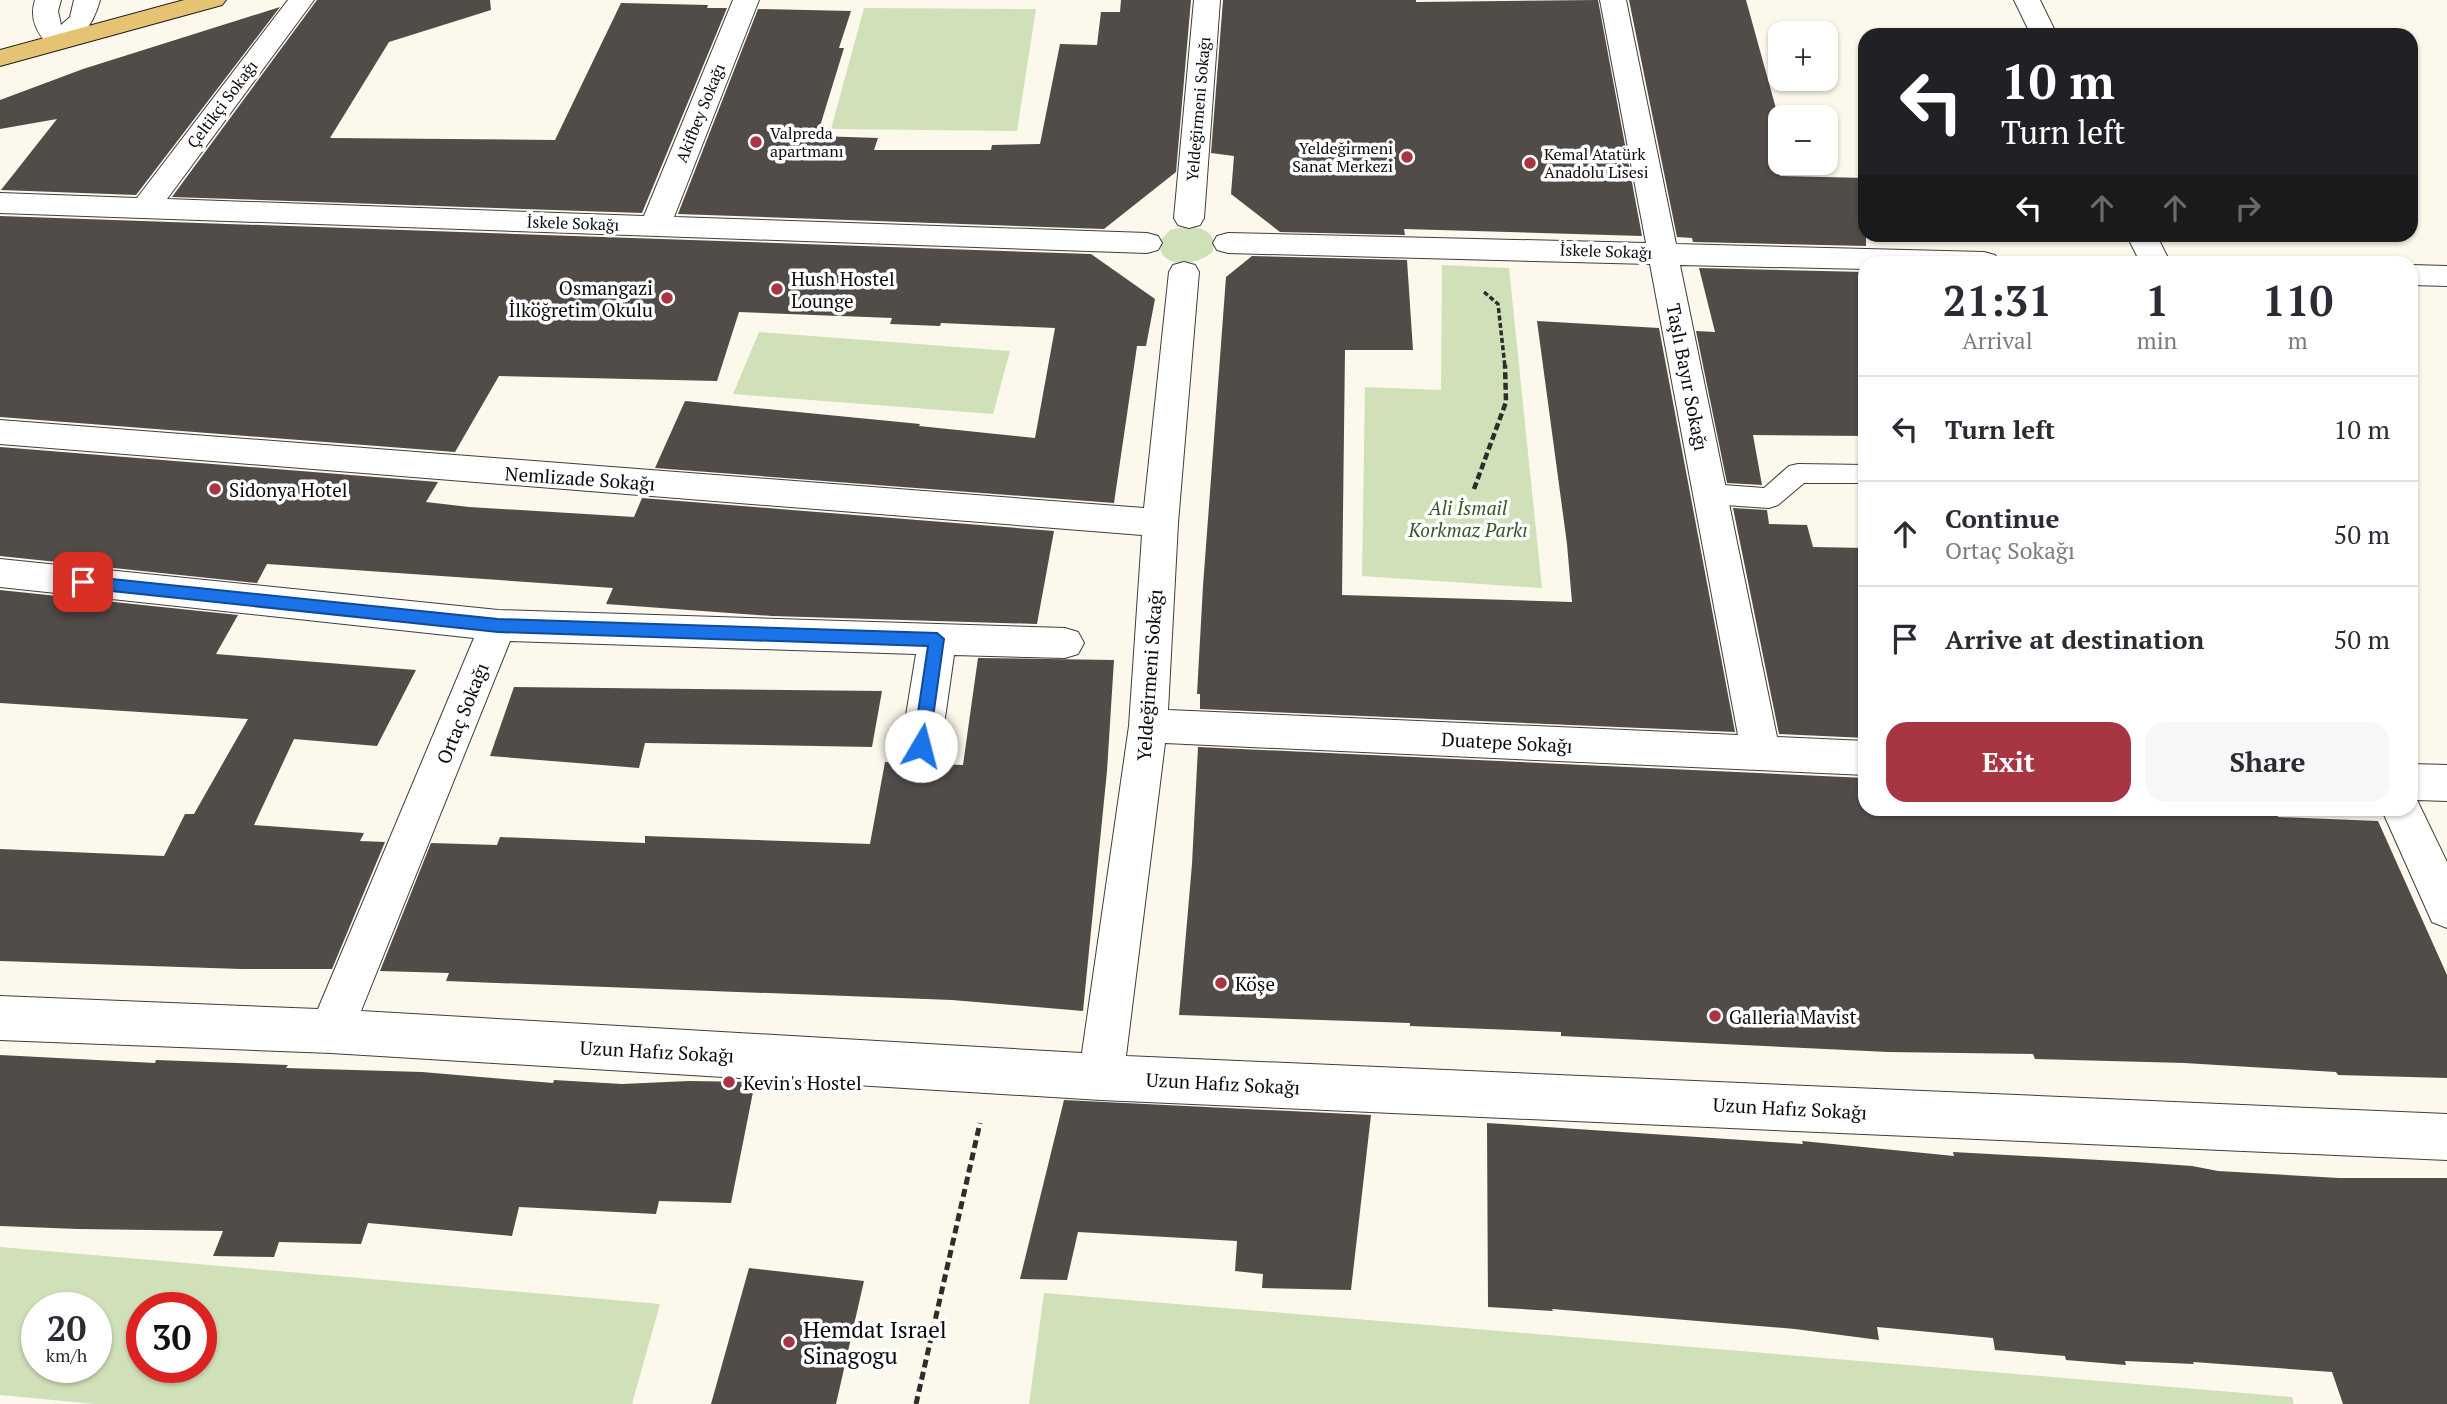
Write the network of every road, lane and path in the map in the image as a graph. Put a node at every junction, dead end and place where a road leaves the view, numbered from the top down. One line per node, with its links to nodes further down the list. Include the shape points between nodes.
1 (48, 0): 10 (street, via 44,8 47,29)
2 (88, 0): 10 (street, via 82,20)
3 (213, 0): 10 (main road)
4 (301, 0): 13 (street, Çeltikçi Sokağı)
5 (746, 0): 15 (street, Akifbey Sokağı)
6 (1207, 0): 14 (street, Yeldeğirmeni Sokağı)
7 (1613, 0): 18 (street, Taşlı Bayır Sokağı)
8 (2027, 0): 9 (street)
9 (2041, 28)
10 (58, 41): 11 (main road)
11 (0, 58)
12 (0, 203): 13 (street, İskele Sokağı)
13 (144, 209): 15 (street, İskele Sokağı)
14 (1189, 218): 16 (street, via 1166,222); 17 (street, via 1212,223)
15 (655, 226): 16 (street, İskele Sokağı)
16 (1147, 243): 20 (street, via 1153,260)
17 (1228, 243): 18 (street, İskele Sokağı); 20 (street, via 1220,261)
18 (1663, 253): 19 (street, İskele Sokağı); 27 (street, Taşlı Bayır Sokağı)
19 (1858, 258)
20 (1184, 272): 28 (street, Yeldeğirmeni Sokağı)
21 (2418, 275): 22 (street)
22 (2447, 276)
23 (1479, 288): 26 (path, via 1497,304 1506,402)
24 (0, 432): 28 (street, Nemlizade Sokağı)
25 (1858, 474): 27 (lane, via 1798,473 1769,498)
26 (1474, 489)
27 (1710, 494): 35 (street, Taşlı Bayır Sokağı)
28 (1160, 523): 33 (street, Yeldeğirmeni Sokağı)
29 (0, 573): 30 (street)
30 (498, 625): 31 (street); 42 (street, Ortaç Sokağı)
31 (937, 639): 32 (street); 34 (street)
32 (1065, 643)
33 (1148, 726): 35 (street, Duatepe Sokağı); 44 (street, Yeldeğirmeni Sokağı)
34 (921, 746)
35 (1761, 753): 36 (street, Duatepe Sokağı)
36 (1858, 758)
37 (2418, 782): 38 (street)
38 (2447, 783)
39 (2405, 816): 40 (street)
40 (2447, 908)
41 (0, 1018): 42 (street, Uzun Hafız Sokağı)
42 (331, 1031): 43 (street, Uzun Hafız Sokağı)
43 (992, 1071): 44 (street, Uzun Hafız Sokağı); 46 (path)
44 (1101, 1077): 45 (street, Uzun Hafız Sokağı)
45 (2447, 1137)
46 (916, 1404)

